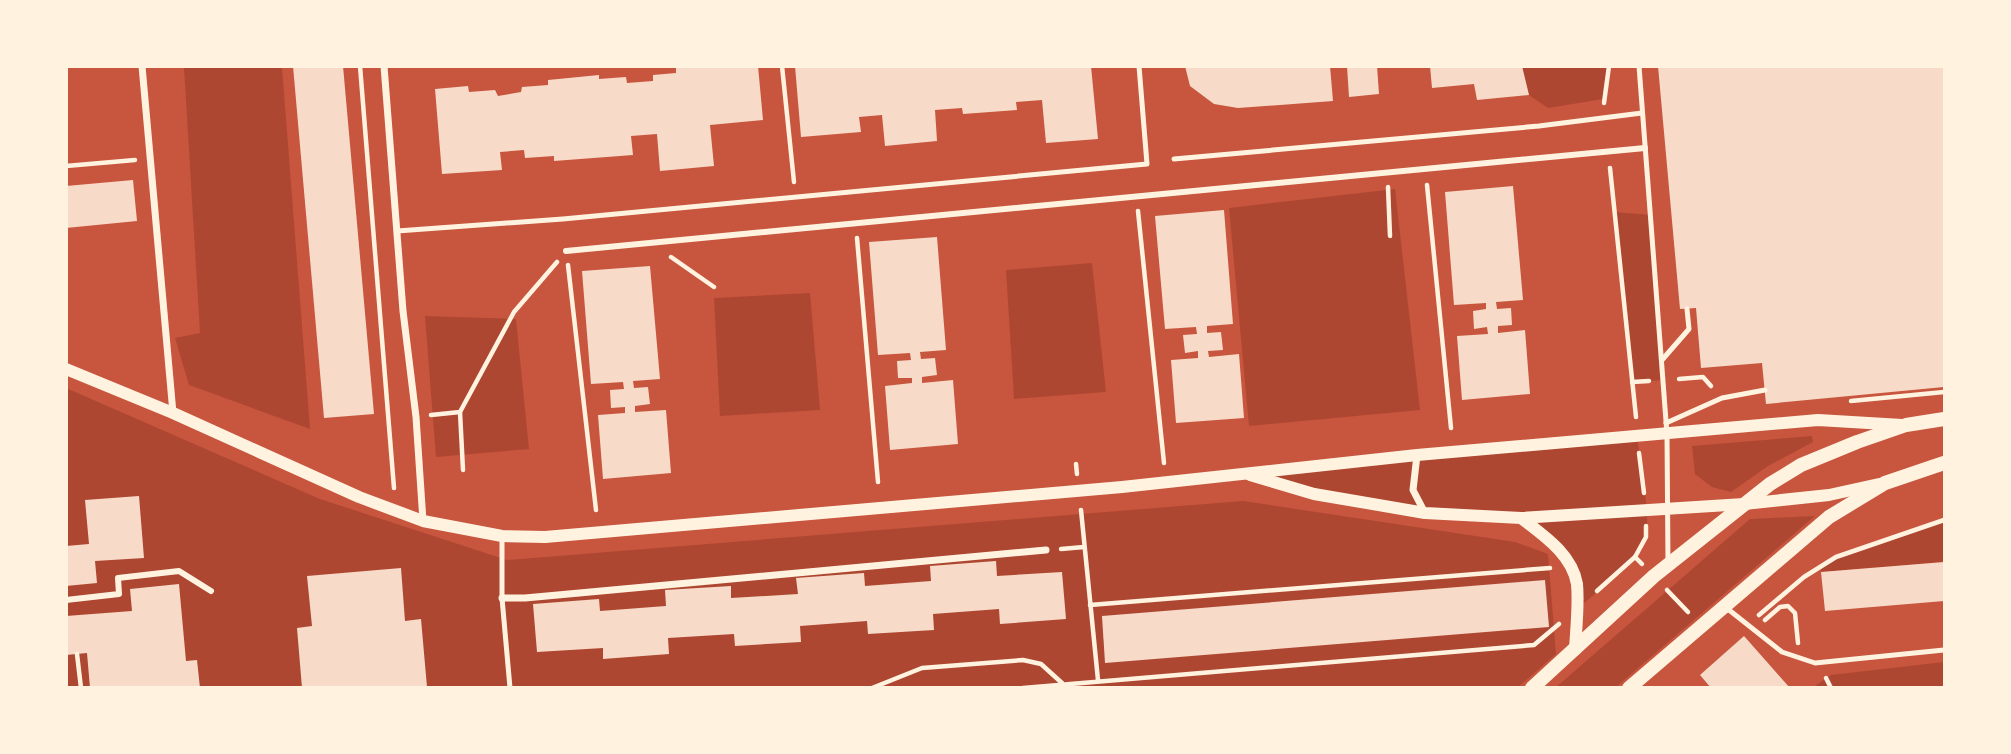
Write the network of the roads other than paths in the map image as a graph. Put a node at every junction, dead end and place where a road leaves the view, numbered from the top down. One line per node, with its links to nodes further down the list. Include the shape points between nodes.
1 (142, 66): 14 (street)
2 (384, 66): 8 (street)
3 (1139, 66): 8 (lane, via 1147,164)
4 (1639, 66): 5 (lane)
5 (1643, 113): 6 (lane); 7 (lane)
6 (1645, 148): 9 (street); 11 (lane)
7 (1174, 159)
8 (397, 231): 26 (street)
9 (566, 251)
10 (1687, 309): 11 (lane, via 1689,328)
11 (1662, 360): 17 (lane)
12 (66, 369): 14 (street)
13 (1765, 390): 17 (lane, via 1722,398)
14 (173, 413): 26 (street)
15 (1944, 419): 16 (main road)
16 (1906, 425): 17 (street, via 1818,420); 22 (main road, via 1801,465)
17 (1667, 428): 18 (street, via 1637,436); 23 (lane)
18 (1416, 455): 20 (street); 24 (street, via 1413,490)
19 (1944, 463): 21 (main road)
20 (1243, 472): 24 (street, via 1314,494); 27 (street, via 1079,491 545,537)
21 (1885, 483): 22 (street, via 1829,495); 33 (main road, via 1829,517)
22 (1744, 504): 23 (street); 29 (main road)
23 (1667, 509): 25 (street); 29 (lane)
24 (1425, 513): 25 (street)
25 (1521, 518): 34 (street, via 1551,541 1571,566 1577,583)
26 (423, 521): 27 (street)
27 (502, 536): 31 (lane)
28 (1046, 550): 31 (street)
29 (1668, 564): 34 (main road)
30 (211, 592): 32 (street, via 178,571 118,578 119,594)
31 (502, 598): 37 (lane)
32 (66, 600)
33 (1723, 605): 35 (lane, via 1782,652 1815,663); 38 (main road)
34 (1575, 650): 36 (main road)
35 (1944, 650)
36 (1533, 687)
37 (510, 688)
38 (1629, 688)

